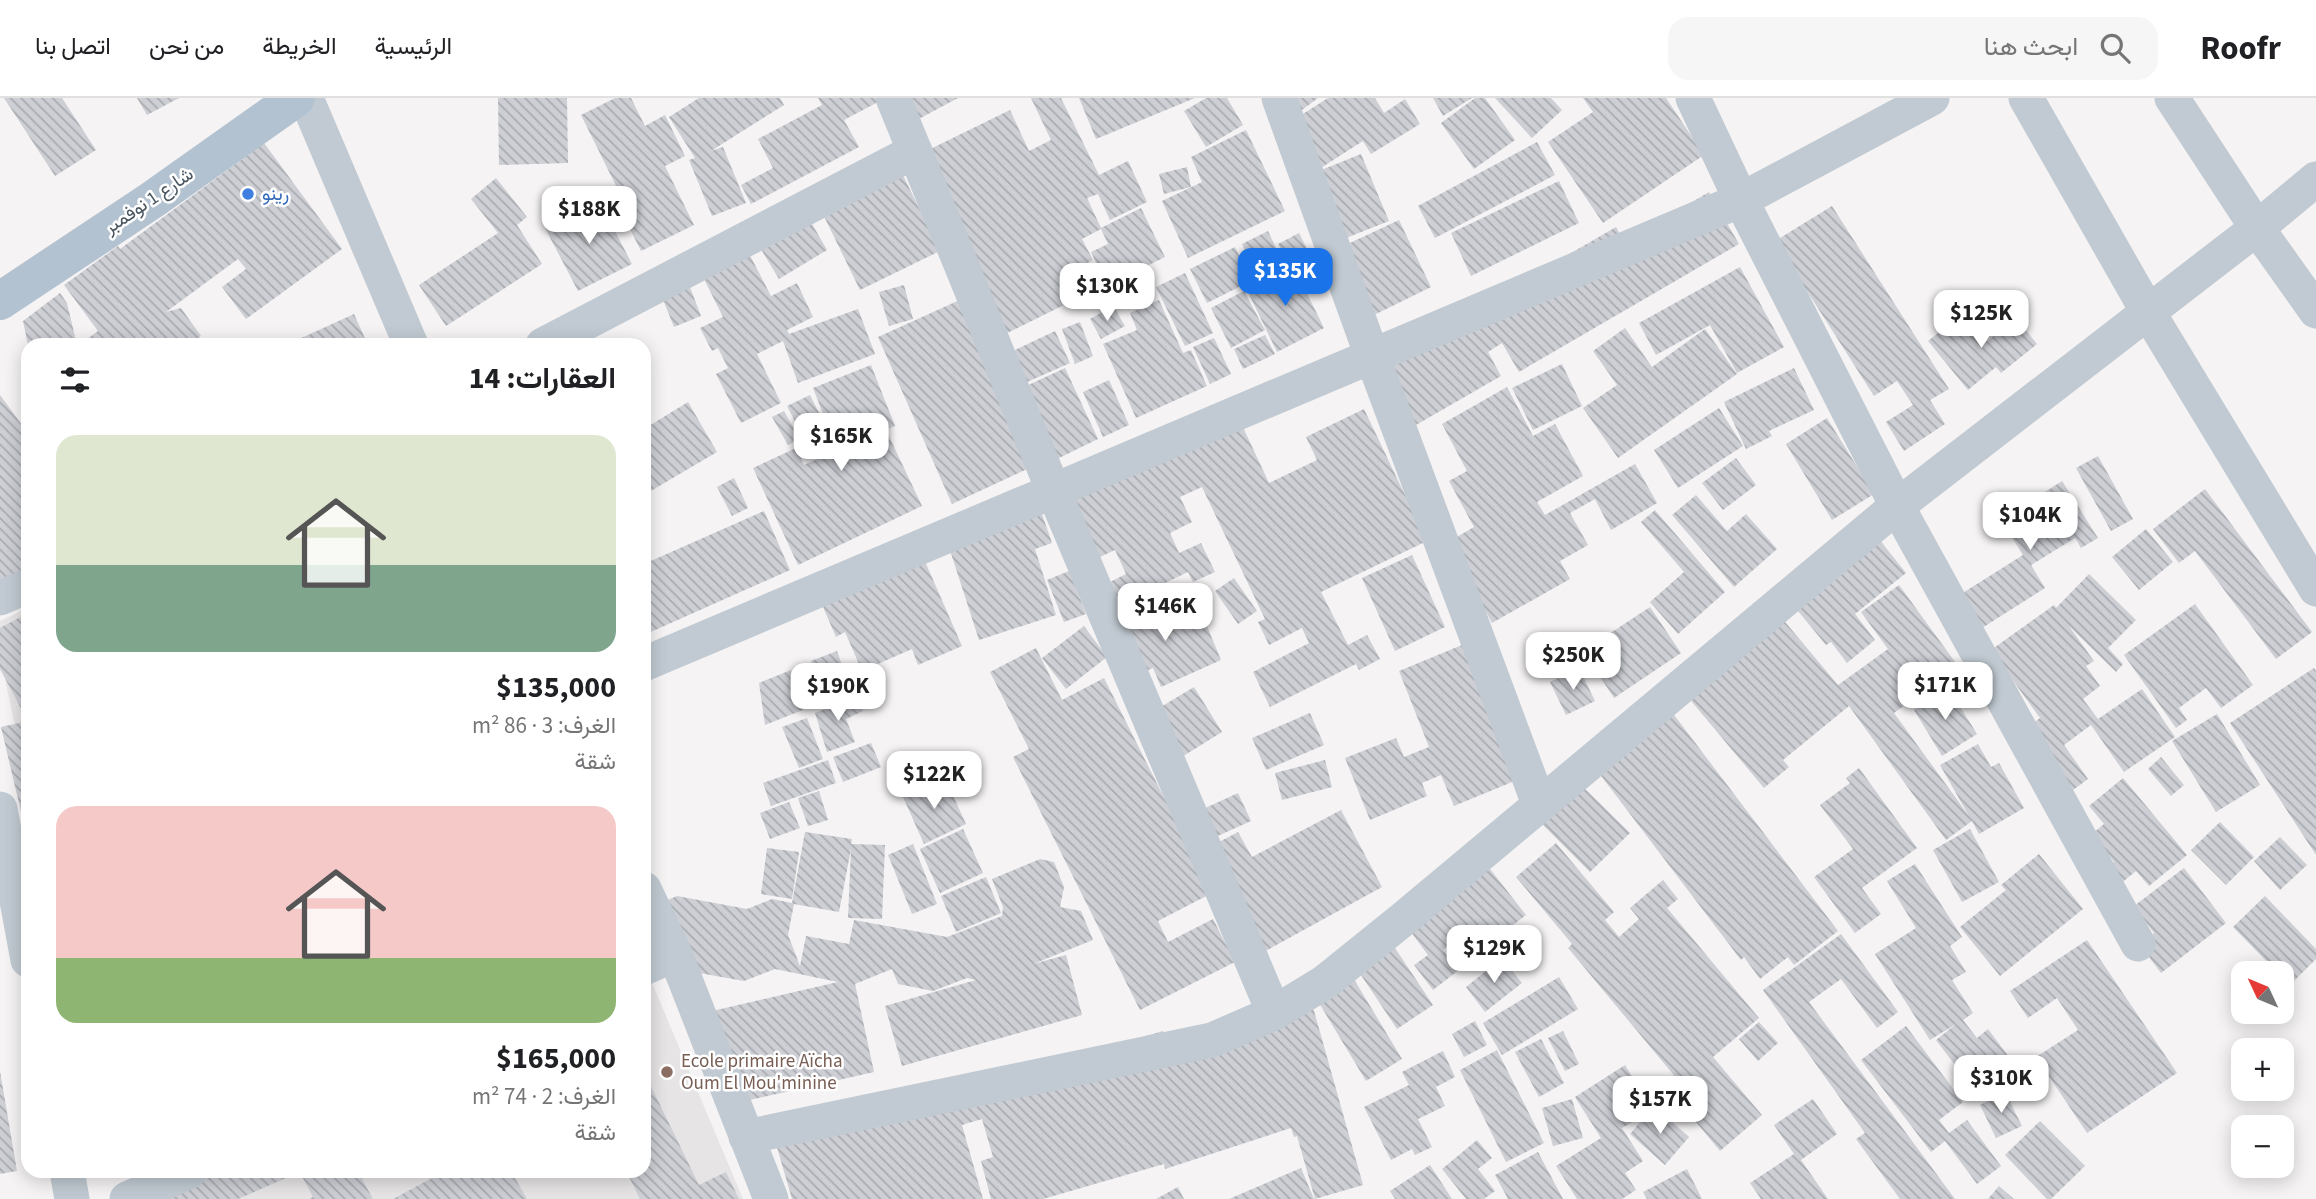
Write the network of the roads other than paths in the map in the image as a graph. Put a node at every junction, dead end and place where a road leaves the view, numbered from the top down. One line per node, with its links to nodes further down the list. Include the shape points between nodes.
1 (296, 98): 13 (main road, شارع 1 نوفمبر)
2 (306, 98): 16 (street)
3 (894, 98): 9 (street)
4 (1279, 98): 18 (street)
5 (1693, 98): 11 (street)
6 (1933, 98): 11 (street)
7 (2026, 98): 15 (street)
8 (2172, 98): 12 (street)
9 (915, 151): 17 (street); 19 (street)
10 (2316, 179): 12 (street)
11 (1741, 200): 18 (street); 20 (street)
12 (2257, 228): 14 (street); 15 (street)
13 (0, 301)
14 (2316, 311)
15 (2148, 312): 20 (street); 22 (street)
16 (408, 338)
17 (556, 338)
18 (1372, 356): 19 (street); 25 (street)
19 (1054, 492): 24 (street); 31 (street)
20 (1897, 506): 25 (street); 29 (street)
21 (21, 589): 23 (street)
22 (2316, 589)
23 (0, 598)
24 (651, 661)
25 (1539, 804): 31 (street, via 1325,982)
26 (0, 809): 27 (street)
27 (21, 922)
28 (651, 923): 30 (street)
29 (2138, 944)
30 (659, 961): 32 (street)
31 (1274, 1013): 32 (street, via 1212,1040)
32 (746, 1138): 37 (street)
33 (68, 1178): 35 (street)
34 (174, 1178): 36 (street)
35 (72, 1199)
36 (127, 1199)
37 (771, 1199)

